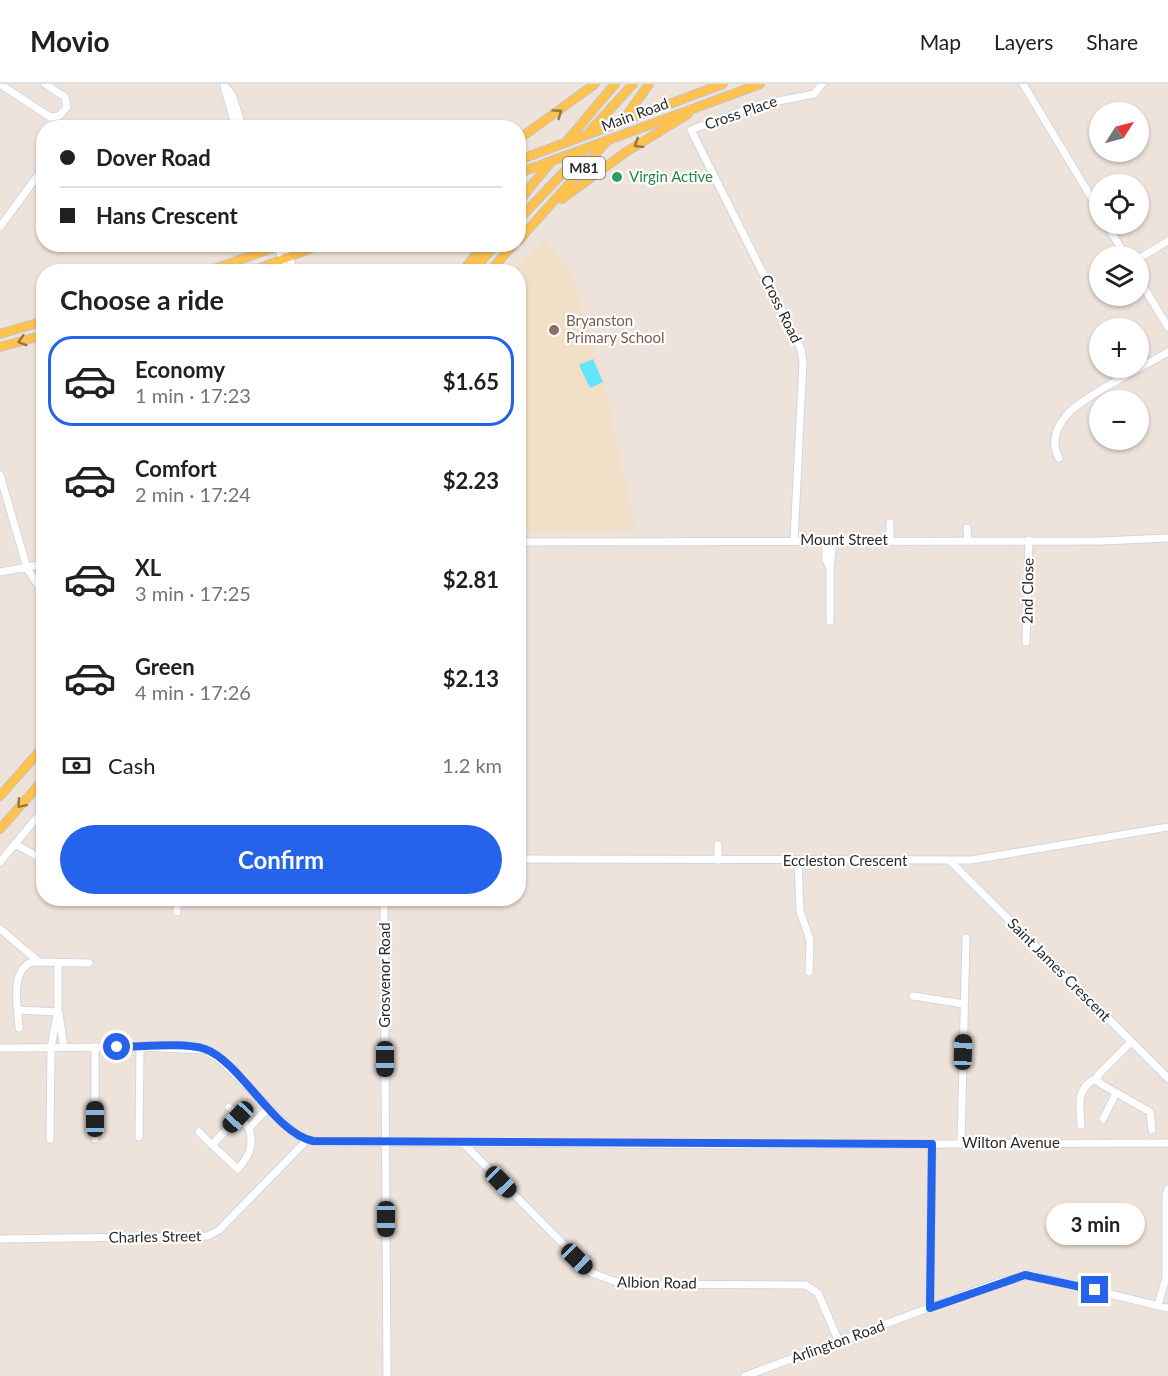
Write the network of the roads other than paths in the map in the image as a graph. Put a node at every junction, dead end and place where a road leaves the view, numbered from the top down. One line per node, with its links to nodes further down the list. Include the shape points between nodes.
1 (0, 84): 2 (street, via 50,117 59,116 67,107 66,97)
2 (45, 84)
3 (595, 84): 17 (main road, one-way to 3)
4 (615, 84): 20 (main road, M81)
5 (633, 84): 18 (main road)
6 (649, 84): 15 (main road, M81)
7 (723, 84): 15 (main road, Main Road)
8 (760, 84): 12 (main road, Main Road)
9 (822, 84): 16 (street, Cross Place, via 814,94 758,105)
10 (1023, 84): 27 (street)
11 (224, 85): 13 (street); 14 (street, via 232,95)
12 (706, 103): 19 (main road, Main Road); 29 (main road, one-way to 29, via 626,152)
13 (234, 120)
14 (240, 120)
15 (621, 123): 18 (main road, Main Road); 19 (main road, M81); 21 (main road)
16 (691, 130): 60 (street, Cross Road, via 801,349)
17 (526, 134)
18 (584, 136): 20 (main road, Main Road); 23 (main road)
19 (608, 140): 21 (main road, Main Road); 29 (main road, M81)
20 (565, 143): 22 (main road, Main Road); 23 (main road, M81)
21 (589, 146): 23 (main road, Main Road); 28 (main road)
22 (526, 157)
23 (552, 160): 24 (main road, Main Road); 26 (main road, M81)
24 (526, 170)
25 (36, 178): 30 (street)
26 (526, 192)
27 (1089, 194)
28 (526, 212)
29 (546, 212): 31 (main road, M81)
30 (0, 227)
31 (526, 233)
32 (1168, 241): 39 (street)
33 (261, 252): 41 (main road)
34 (283, 252): 40 (street)
35 (301, 252): 40 (main road)
36 (478, 252): 45 (main road)
37 (489, 252): 46 (main road)
38 (507, 252): 47 (main road)
39 (1149, 252)
40 (285, 258): 42 (main road); 43 (street); 44 (street)
41 (229, 264)
42 (270, 264)
43 (285, 264)
44 (289, 264)
45 (468, 264)
46 (479, 264)
47 (496, 264)
48 (1149, 296): 50 (street)
49 (36, 323): 51 (main road)
50 (1168, 327)
51 (0, 334)
52 (36, 337): 53 (main road, one-way to 53)
53 (0, 347)
54 (1168, 352): 55 (street, via 1070,411 1054,439)
55 (1059, 458)
56 (0, 475): 67 (street)
57 (890, 523): 61 (street)
58 (967, 528): 62 (street)
59 (1168, 538): 63 (street, Mount Street)
60 (794, 540): 64 (street, Mount Street); 65 (street, Mount Street)
61 (890, 540): 62 (street, Mount Street); 64 (street, Mount Street)
62 (968, 540): 63 (street, Mount Street)
63 (1029, 540): 71 (street, 2nd Close)
64 (830, 541): 70 (street)
65 (526, 542)
66 (36, 566): 67 (street)
67 (27, 568): 68 (street); 69 (street)
68 (0, 572)
69 (36, 582)
70 (830, 621)
71 (1026, 642)
72 (36, 755): 74 (main road)
73 (36, 788): 77 (main road, one-way to 77)
74 (0, 796)
75 (36, 819): 78 (street)
76 (1168, 827): 84 (street, Eccleston Crescent)
77 (0, 829)
78 (15, 844): 80 (street); 85 (street)
79 (718, 845): 82 (street)
80 (36, 856)
81 (526, 858): 82 (street, Eccleston Crescent)
82 (718, 860): 83 (street, Eccleston Crescent)
83 (798, 860): 84 (street, Eccleston Crescent); 94 (street, via 800,911 810,940)
84 (950, 861): 100 (street, Saint James Crescent)
85 (0, 862)
86 (177, 906): 88 (street)
87 (384, 906): 121 (street, Grosvenor Road)
88 (177, 912)
89 (0, 929): 91 (street)
90 (966, 938): 96 (street)
91 (39, 962): 92 (street); 97 (street, via 28,964 18,974)
92 (58, 963): 93 (street); 98 (street)
93 (89, 963)
94 (809, 972)
95 (913, 996): 96 (street)
96 (964, 1004): 123 (street)
97 (18, 1010): 98 (street); 99 (street)
98 (57, 1011): 104 (street); 105 (street)
99 (19, 1028)
100 (1131, 1042): 106 (street); 107 (street, Saint James Crescent)
101 (95, 1047): 102 (street); 105 (street); 119 (street)
102 (140, 1047): 110 (street, via 205,1050); 117 (street)
103 (0, 1048): 104 (street)
104 (51, 1048): 105 (street); 118 (street)
105 (64, 1048)
106 (1097, 1078): 108 (street); 113 (street, via 1079,1096)
107 (1168, 1078)
108 (1116, 1093): 112 (street); 115 (street, via 1150,1112)
109 (229, 1107): 111 (street)
110 (268, 1108): 114 (street); 120 (street)
111 (238, 1117): 114 (street); 126 (street)
112 (1103, 1119)
113 (1081, 1125)
114 (249, 1128): 126 (street, via 252,1146 238,1169)
115 (1152, 1130)
116 (200, 1132): 126 (street)
117 (139, 1137)
118 (51, 1139)
119 (94, 1139)
120 (307, 1140): 121 (street, Wilton Avenue); 128 (street, Charles Street, via 228,1221 208,1236)
121 (385, 1142): 122 (street, Wilton Avenue); 133 (street, Grosvenor Road)
122 (462, 1142): 125 (street, Wilton Avenue); 132 (street, Albion Road, via 602,1279 622,1284 809,1286 824,1304)
123 (961, 1143): 124 (street, Wilton Avenue); 125 (street, Wilton Avenue)
124 (1168, 1143)
125 (932, 1144): 130 (street)
126 (212, 1145)
127 (1168, 1189): 129 (street, via 1166,1278)
128 (0, 1239)
129 (1158, 1305): 130 (street, Arlington Road, via 1031,1275 1013,1277); 131 (street, Arlington Road)
130 (930, 1308): 132 (street, Arlington Road)
131 (1168, 1308)
132 (839, 1342): 134 (street, Arlington Road)
133 (387, 1376)
134 (745, 1376)

